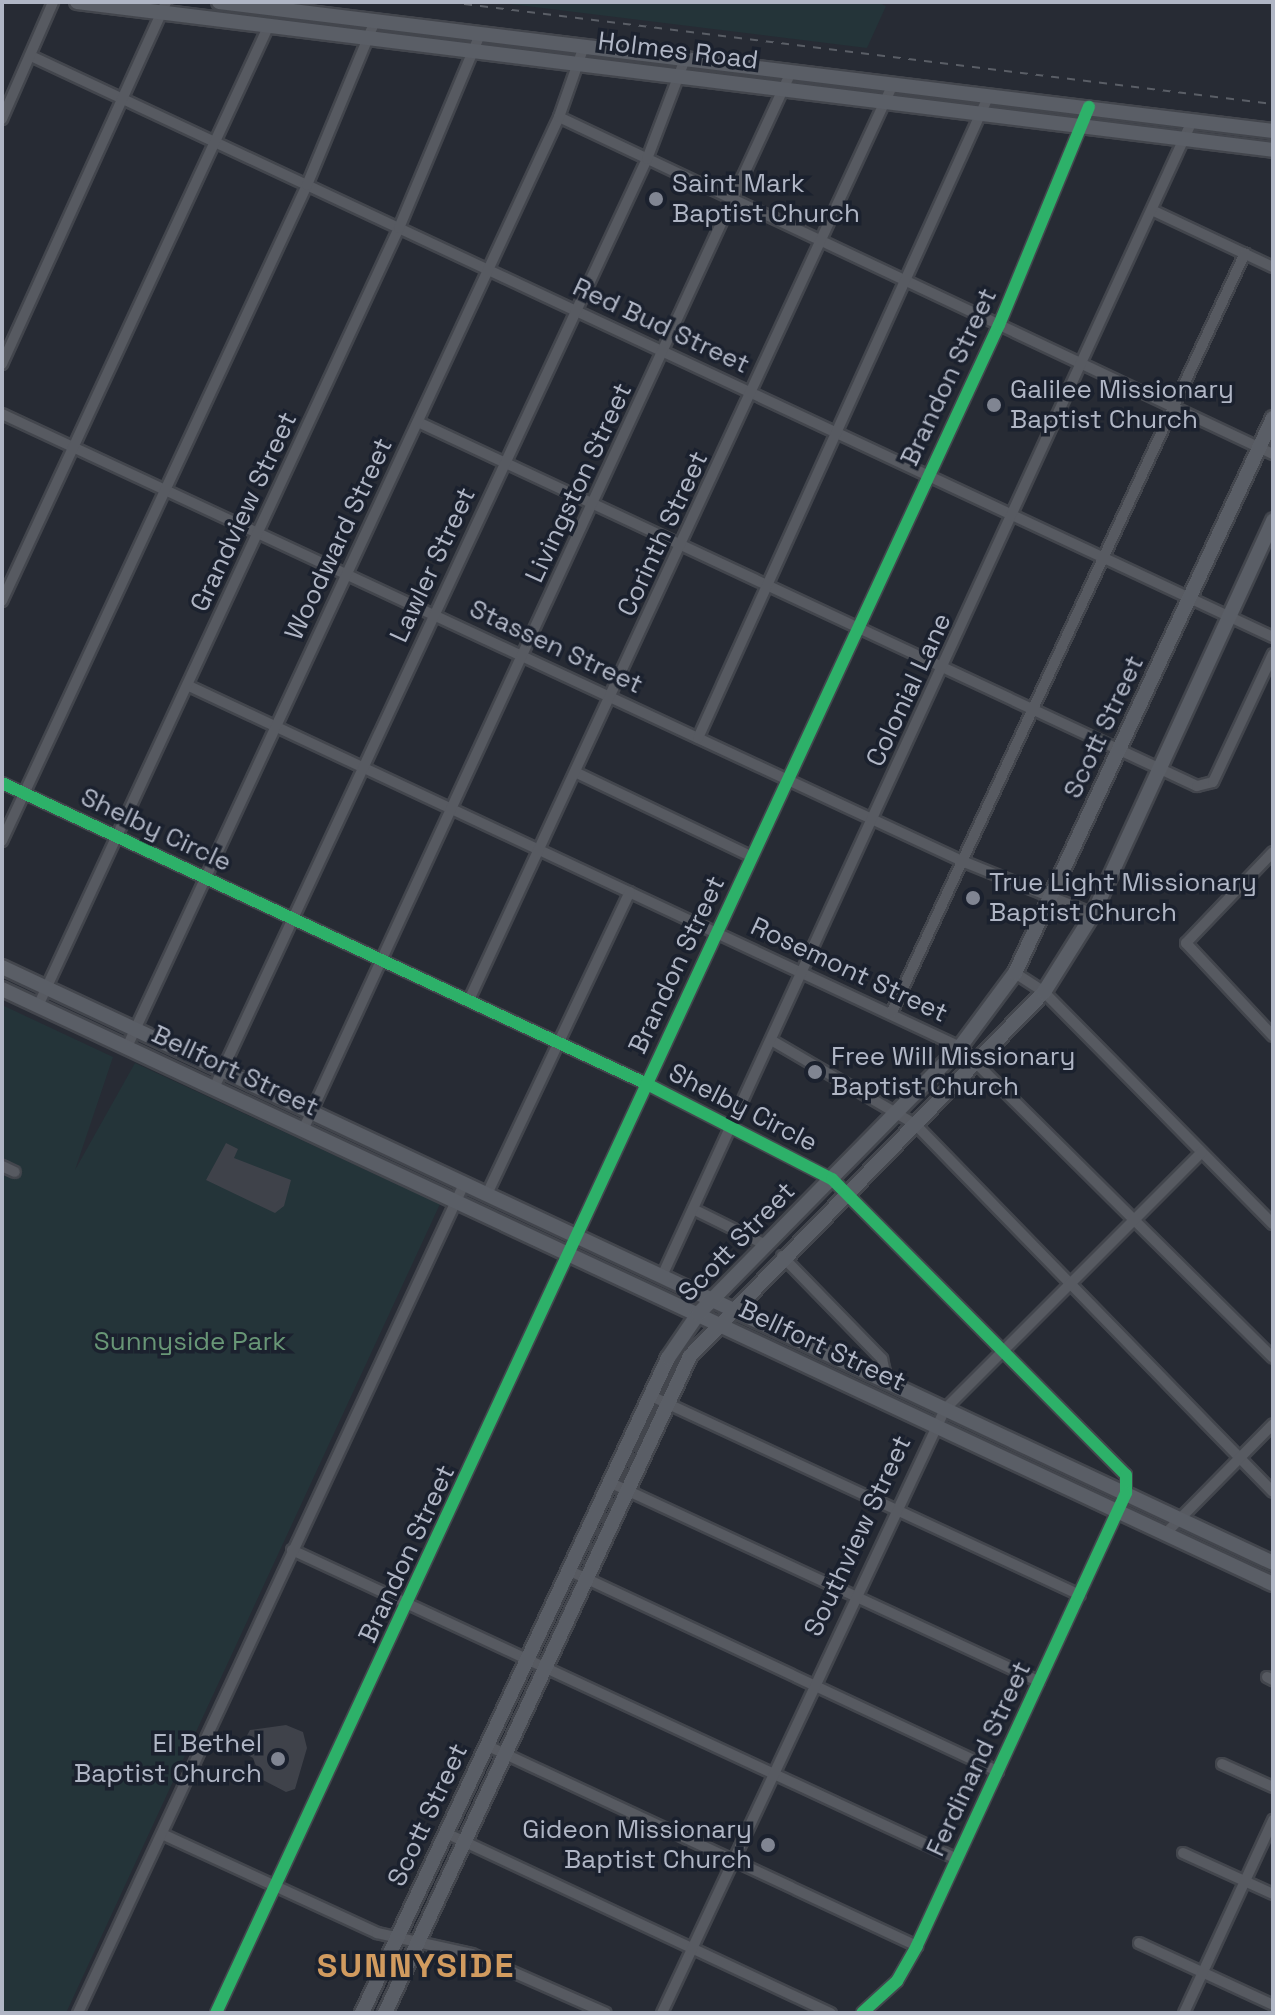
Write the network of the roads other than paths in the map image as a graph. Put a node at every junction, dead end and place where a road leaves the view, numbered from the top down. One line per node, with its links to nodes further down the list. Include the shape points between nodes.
1 (53, 2): 9 (street)
2 (77, 2): 4 (main road, Holmes Road)
3 (219, 2): 6 (main road, Holmes Road)
4 (164, 7): 5 (main road, Holmes Road); 17 (street)
5 (269, 25): 6 (main road, Holmes Road); 27 (street)
6 (374, 28): 7 (main road, Holmes Road); 30 (street)
7 (479, 42): 8 (main road, Holmes Road); 11 (main road, Holmes Road); 33 (street, Grandview Street)
8 (584, 46): 10 (main road, Holmes Road); 11 (street, Woodward Street)
9 (31, 56): 17 (street, Red Bud Street); 22 (street)
10 (685, 59): 12 (main road, Holmes Road); 13 (street, Lawler Street)
11 (583, 63): 13 (main road, Holmes Road); 21 (street, Woodward Street)
12 (791, 72): 14 (main road, Holmes Road); 15 (street, Livingston Street)
13 (684, 75): 15 (main road, Holmes Road); 29 (street, Lawler Street)
14 (893, 84): 16 (main road, Holmes Road); 18 (street, Corinth Street)
15 (786, 88): 18 (main road, Holmes Road); 31 (street, Livingston Street)
16 (989, 95): 19 (main road, Holmes Road); 20 (street)
17 (124, 100): 27 (street, Red Bud Street); 42 (street)
18 (887, 100): 20 (main road, Holmes Road); 34 (street, Corinth Street)
19 (1089, 107): 23 (main road, Holmes Road); 24 (street, Brandon Street)
20 (986, 114): 24 (main road, Holmes Road); 38 (street)
21 (559, 117): 29 (street); 37 (street, Woodward Street)
22 (2, 119)
23 (1192, 121): 25 (main road, Holmes Road); 26 (street, Colonial Lane)
24 (1087, 126): 26 (main road, Holmes Road); 40 (street, Brandon Street)
25 (1273, 131)
26 (1187, 139): 28 (main road, Holmes Road); 32 (street, Colonial Lane)
27 (215, 142): 30 (street, Red Bud Street); 50 (street)
28 (1273, 150)
29 (647, 159): 31 (street); 39 (street, Lawler Street)
30 (307, 185): 33 (street, Red Bud Street); 54 (street)
31 (733, 200): 34 (street); 41 (street, Livingston Street)
32 (1156, 212): 35 (street); 43 (street, Colonial Lane)
33 (399, 228): 37 (street, Red Bud Street); 58 (street, Grandview Street)
34 (822, 241): 38 (street); 44 (street, Corinth Street)
35 (1245, 253): 36 (street); 45 (street)
36 (1273, 267)
37 (489, 270): 39 (street, Red Bud Street); 48 (street, Woodward Street)
38 (909, 282): 40 (street); 49 (street)
39 (576, 311): 41 (street, Red Bud Street); 52 (street, Lawler Street)
40 (999, 325): 43 (street); 53 (street, Brandon Street)
41 (664, 352): 44 (street, Red Bud Street); 55 (street, Livingston Street)
42 (2, 364)
43 (1085, 365): 45 (street); 56 (street, Colonial Lane)
44 (752, 393): 49 (street, Red Bud Street); 59 (street, Corinth Street)
45 (1173, 407): 51 (street); 60 (street)
46 (2, 414): 50 (street, Stassen Street)
47 (1273, 418): 51 (main road, Scott Street)
48 (418, 422): 52 (street); 61 (street, Woodward Street)
49 (838, 433): 53 (street, Red Bud Street); 62 (street)
50 (74, 448): 54 (street, Stassen Street); 64 (street)
51 (1266, 451): 63 (main road, Scott Street)
52 (504, 463): 55 (street); 65 (street, Lawler Street)
53 (928, 475): 56 (street, Red Bud Street); 67 (street, Brandon Street)
54 (167, 491): 58 (street, Stassen Street); 83 (street)
55 (593, 504): 59 (street); 70 (street, Livingston Street)
56 (1014, 516): 60 (street, Red Bud Street); 71 (street, Colonial Lane)
57 (1273, 520): 66 (main road, Scott Street)
58 (259, 534): 61 (street, Stassen Street); 72 (street, Grandview Street)
59 (682, 546): 62 (street); 73 (street, Corinth Street)
60 (1103, 557): 63 (street, Red Bud Street); 74 (street)
61 (347, 575): 65 (street, Stassen Street); 75 (street, Woodward Street)
62 (769, 586): 67 (street); 76 (street)
63 (1190, 598): 66 (street, Red Bud Street); 77 (main road, Scott Street)
64 (2, 601)
65 (434, 615): 70 (street, Stassen Street); 78 (street, Lawler Street)
66 (1228, 616): 68 (street, Red Bud Street); 79 (main road, Scott Street)
67 (856, 627): 71 (street); 81 (street, Brandon Street)
68 (1273, 637)
69 (1273, 654): 79 (street, via 1206,788)
70 (523, 657): 73 (street, Stassen Street); 84 (street, Livingston Street)
71 (944, 668): 74 (street); 85 (street, Colonial Lane)
72 (189, 686): 75 (street, Rosemont Street); 86 (street, Grandview Street)
73 (611, 698): 76 (street, Stassen Street); 80 (street, Corinth Street)
74 (1033, 709): 77 (street); 91 (street)
75 (275, 726): 78 (street, Rosemont Street); 92 (street, Woodward Street)
76 (698, 738): 81 (street, Stassen Street)
77 (1119, 750): 79 (street); 94 (main road, Scott Street)
78 (364, 768): 84 (street, Rosemont Street); 96 (street, Lawler Street)
79 (1159, 768): 95 (main road, Scott Street)
80 (577, 773): 88 (street, Corinth Street); 90 (street)
81 (787, 779): 85 (street, Stassen Street); 90 (street, Brandon Street)
82 (2, 783): 83 (street, Shelby Circle)
83 (24, 793): 86 (street, Shelby Circle); 87 (street)
84 (451, 809): 88 (street, Rosemont Street); 98 (street, Livingston Street)
85 (874, 820): 91 (street, Stassen Street); 100 (street, Colonial Lane)
86 (116, 836): 92 (street, Shelby Circle); 102 (street, Grandview Street)
87 (2, 841)
88 (541, 850): 93 (street, Rosemont Street); 105 (street, Corinth Street)
89 (1273, 852): 108 (street, via 1186,943)
90 (752, 857): 97 (street, Brandon Street)
91 (962, 861): 94 (street, Stassen Street); 107 (street)
92 (206, 878): 96 (street, Shelby Circle); 109 (street, Woodward Street)
93 (630, 892): 97 (street, Rosemont Street); 111 (street)
94 (1051, 901): 95 (street, Stassen Street); 101 (main road, Scott Street)
95 (1093, 914): 104 (main road, Scott Street)
96 (294, 919): 98 (street, Shelby Circle); 115 (street, Lawler Street)
97 (718, 932): 100 (street, Rosemont Street); 116 (street, Brandon Street)
98 (381, 959): 105 (street, Shelby Circle); 118 (street, Livingston Street)
99 (2, 967): 102 (main road, Bellfort Street)
100 (803, 972): 107 (street, Rosemont Street); 110 (street, Colonial Lane)
101 (1015, 973): 104 (street); 113 (main road, Scott Street)
102 (45, 988): 106 (street, Grandview Street); 109 (main road, Bellfort Street)
103 (2, 989): 106 (main road, Bellfort Street)
104 (1044, 992): 114 (main road, Scott Street); 123 (street)
105 (469, 1000): 111 (street, Shelby Circle)
106 (38, 1006): 112 (main road, Bellfort Street)
107 (891, 1014): 113 (street, Rosemont Street)
108 (1270, 1028)
109 (135, 1029): 112 (street, Woodward Street); 115 (main road, Bellfort Street)
110 (771, 1040): 119 (street); 121 (street, Colonial Lane)
111 (558, 1042): 116 (street, Shelby Circle); 129 (street)
112 (127, 1047): 117 (main road, Bellfort Street)
113 (960, 1047): 114 (street, Rosemont Street); 119 (main road, Scott Street)
114 (979, 1060): 120 (main road, Scott Street); 132 (street, Rosemont Street)
115 (223, 1070): 117 (street, Lawler Street); 118 (main road, Bellfort Street)
116 (647, 1084): 121 (street, Shelby Circle); 134 (street, Brandon Street)
117 (214, 1088): 122 (main road, Bellfort Street)
118 (311, 1112): 122 (street, Livingston Street); 127 (main road, Bellfort Street)
119 (895, 1114): 120 (street); 126 (main road, Scott Street)
120 (915, 1124): 128 (main road, Scott Street); 139 (street)
121 (730, 1128): 126 (street, Shelby Circle); 131 (street, Colonial Lane)
122 (303, 1130): 130 (main road, Bellfort Street)
123 (1202, 1152): 132 (street, Southview Street); 133 (street)
124 (2, 1166): 125 (street)
125 (15, 1172)
126 (832, 1179): 128 (street, Shelby Circle); 135 (main road, Scott Street)
127 (464, 1184): 129 (main road, Bellfort Street); 130 (street)
128 (849, 1190): 137 (main road, Scott Street); 144 (street, Shelby Circle)
129 (487, 1194): 134 (main road, Bellfort Street)
130 (455, 1202): 136 (main road, Bellfort Street); 165 (street)
131 (693, 1209): 135 (street); 138 (street, Colonial Lane)
132 (1135, 1218): 139 (street, Southview Street); 145 (street, Rosemont Street)
133 (1273, 1224)
134 (576, 1236): 136 (street, Brandon Street); 138 (main road, Bellfort Street)
135 (766, 1245): 140 (main road, Scott Street)
136 (568, 1254): 142 (main road, Bellfort Street); 172 (street, Brandon Street)
137 (782, 1256): 141 (main road, Scott Street); 147 (street, via 882,1359)
138 (662, 1276): 140 (main road, Bellfort Street)
139 (1069, 1283): 144 (street, Southview Street); 155 (street)
140 (712, 1300): 141 (main road, Bellfort Street); 142 (main road, Scott Street)
141 (731, 1309): 143 (main road, Scott Street); 146 (main road, Bellfort Street)
142 (698, 1314): 143 (main road, Bellfort Street); 149 (main road, Scott Street)
143 (716, 1323): 148 (main road, Bellfort Street); 150 (main road, Scott Street)
144 (1003, 1349): 151 (street, Southview Street); 160 (street, Shelby Circle, via 1126,1475)
145 (1273, 1358)
146 (855, 1367): 147 (main road, Bellfort Street); 148 (main road)
147 (887, 1381): 151 (main road, Bellfort Street)
148 (847, 1385): 153 (main road, Bellfort Street)
149 (649, 1395): 150 (street); 157 (main road, Scott Street)
150 (667, 1403): 158 (main road, Scott Street); 161 (street)
151 (945, 1409): 153 (street, Southview Street); 154 (main road, Bellfort Street)
152 (1273, 1424): 155 (street)
153 (935, 1426): 156 (main road, Bellfort Street); 161 (street, Southview Street)
154 (1036, 1451): 156 (main road); 160 (main road, Bellfort Street)
155 (1238, 1457): 159 (street); 163 (street)
156 (1028, 1469): 162 (main road, Bellfort Street)
157 (609, 1482): 158 (street); 167 (main road, Scott Street)
158 (627, 1491): 168 (main road, Scott Street); 171 (street)
159 (1273, 1492)
160 (1126, 1493): 162 (street); 163 (main road, Bellfort Street)
161 (895, 1509): 170 (street); 171 (street, Southview Street)
162 (1118, 1511): 164 (main road, Bellfort Street); 170 (street, Ferdinand Street)
163 (1180, 1519): 164 (street); 166 (main road, Bellfort Street)
164 (1165, 1534): 169 (main road, Bellfort Street)
165 (292, 1550): 172 (street); 185 (street)
166 (1273, 1563)
167 (568, 1570): 168 (street); 173 (main road, Scott Street)
168 (585, 1578): 174 (main road, Scott Street); 176 (street)
169 (1272, 1580)
170 (1080, 1595): 175 (street, Ferdinand Street)
171 (853, 1596): 175 (street); 176 (street, Southview Street)
172 (408, 1604): 173 (street); 191 (street, Brandon Street)
173 (527, 1659): 174 (street); 177 (main road, Scott Street)
174 (545, 1667): 178 (main road, Scott Street); 181 (street)
175 (1039, 1682): 180 (street, Ferdinand Street)
176 (813, 1684): 180 (street); 181 (street, Southview Street)
177 (486, 1745): 178 (street); 184 (main road, Scott Street)
178 (505, 1754): 186 (main road, Scott Street); 189 (street)
179 (1222, 1764): 182 (street)
180 (998, 1771): 188 (street, Ferdinand Street)
181 (772, 1772): 188 (street); 189 (street, Southview Street)
182 (1273, 1787)
183 (1273, 1820): 190 (street)
184 (446, 1833): 186 (street); 193 (main road, Scott Street)
185 (162, 1834): 191 (street); 201 (street)
186 (464, 1841): 194 (main road, Scott Street); 197 (street)
187 (1183, 1853): 190 (street)
188 (957, 1859): 196 (street, Ferdinand Street)
189 (733, 1860): 196 (street); 197 (street, Southview Street)
190 (1245, 1881): 192 (street); 198 (street)
191 (275, 1887): 193 (street); 202 (street, Brandon Street)
192 (1273, 1894)
193 (398, 1938): 194 (street); 200 (main road, Scott Street)
194 (418, 1940): 203 (main road, Scott Street); 204 (street, via 495,1962)
195 (1139, 1943): 198 (street)
196 (917, 1946): 207 (street, Ferdinand Street, via 897,1981)
197 (693, 1948): 205 (street, Southview Street); 206 (street)
198 (1202, 1973): 199 (street); 208 (street)
199 (1273, 2005)
200 (366, 2012)
201 (78, 2013)
202 (216, 2013)
203 (385, 2013)
204 (606, 2013)
205 (662, 2013)
206 (831, 2013)
207 (862, 2013)
208 (1184, 2013)

